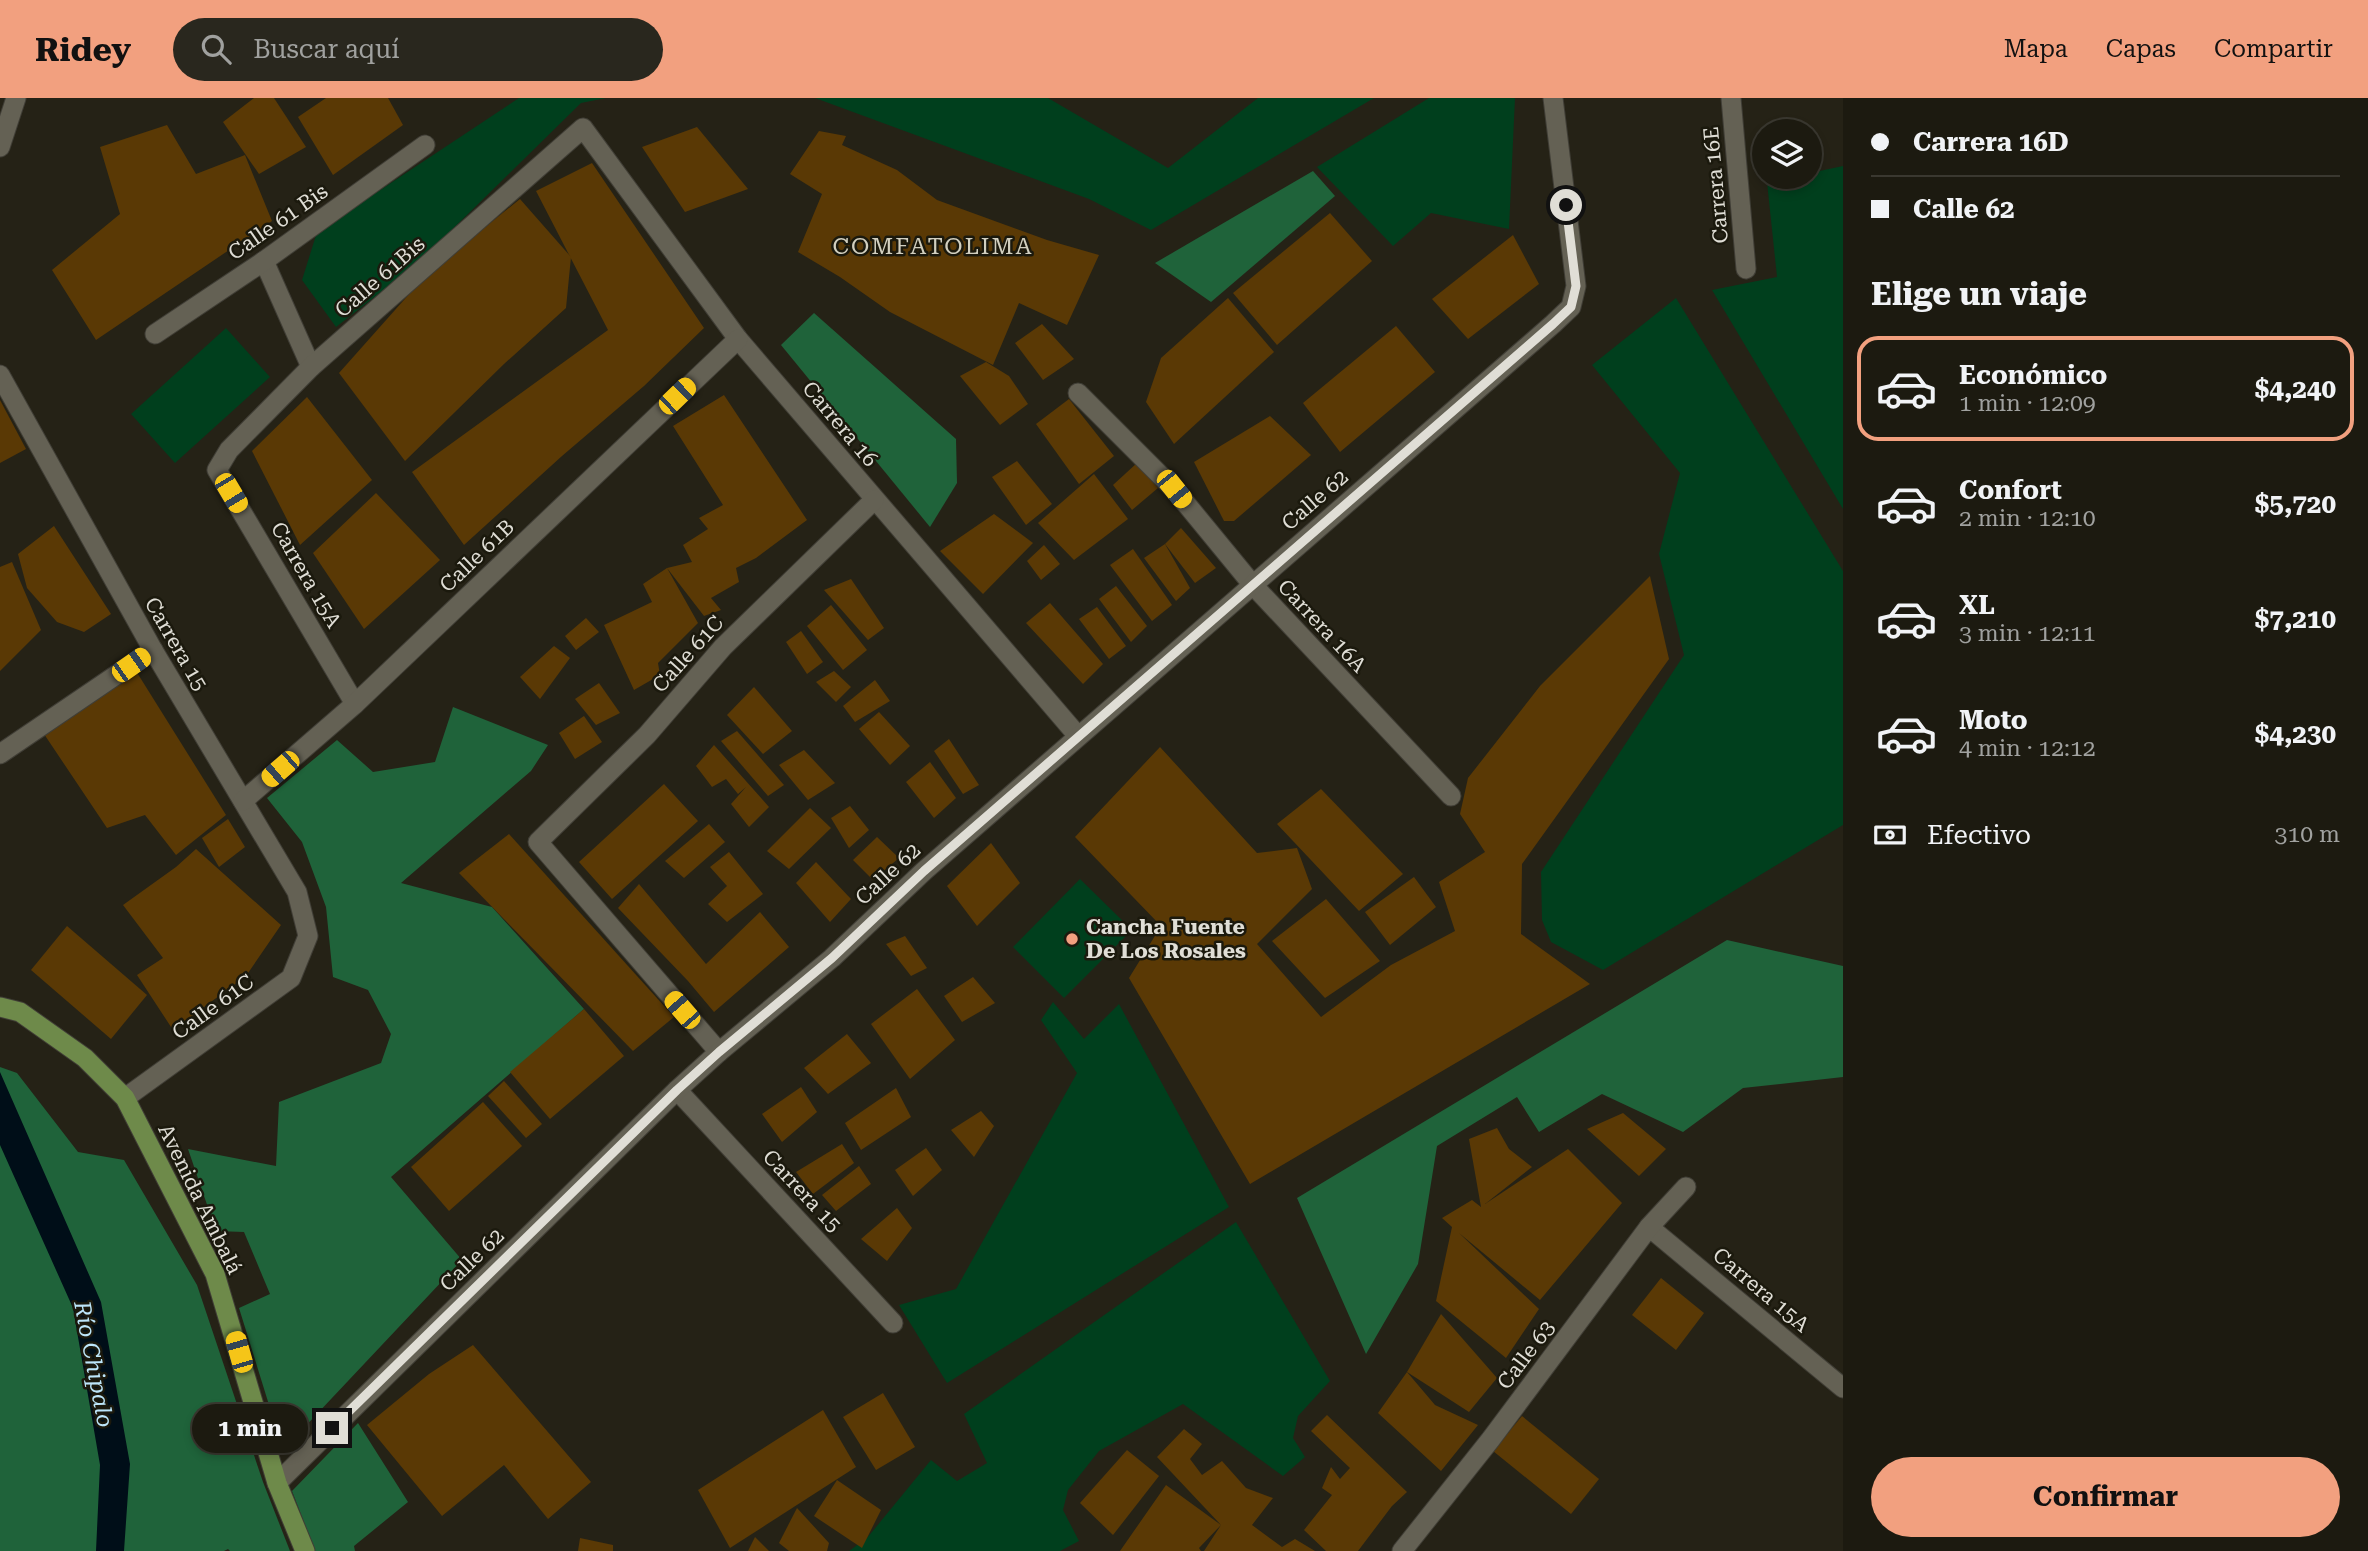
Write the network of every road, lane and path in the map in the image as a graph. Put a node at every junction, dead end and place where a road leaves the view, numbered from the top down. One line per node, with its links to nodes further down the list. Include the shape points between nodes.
1 (16, 98): 6 (street)
2 (1553, 98): 16 (street, Calle 62, via 1576,286 1571,307)
3 (1731, 98): 8 (street, Carrera 16E)
4 (583, 128): 10 (street, Carrera 16); 11 (street, Calle 61Bis)
5 (425, 145): 7 (street, Calle 61 Bis)
6 (0, 147)
7 (264, 261): 9 (street, Calle 61 Bis); 11 (street)
8 (1746, 269)
9 (155, 334)
10 (738, 338): 15 (street, Carrera 16); 18 (street, Calle 61B)
11 (311, 367): 14 (street, Calle 61Bis, via 229,450)
12 (0, 375): 17 (street, Carrera 15)
13 (1078, 393): 16 (street, Carrera 16A, via 1174,489)
14 (218, 470): 18 (street, Carrera 15A)
15 (874, 500): 19 (street, Carrera 16); 25 (street, Calle 61C, via 723,647 647,734 538,842)
16 (1252, 584): 19 (street, Calle 62); 21 (street, Carrera 16A)
17 (153, 650): 20 (street); 22 (street, Carrera 15)
18 (355, 704): 22 (street, Calle 61B)
19 (1078, 736): 25 (street, Calle 62, via 832,958)
20 (0, 754)
21 (1451, 796)
22 (243, 802): 23 (street, Carrera 15, via 297,892)
23 (308, 936): 27 (street, Calle 61C, via 291,978)
24 (0, 1007): 27 (main road, Avenida Ambalá, via 20,1012 85,1058)
25 (719, 1052): 26 (street, Calle 62)
26 (677, 1090): 30 (street, Carrera 15); 32 (street, Calle 62)
27 (125, 1098): 32 (main road, Avenida Ambalá, via 215,1274)
28 (1686, 1187): 29 (street, Calle 63)
29 (1649, 1227): 31 (street, Carrera 15A); 34 (street, Calle 63, via 1492,1439)
30 (893, 1323)
31 (1843, 1388)
32 (277, 1483): 33 (main road, Avenida Ambalá)
33 (305, 1551)
34 (1402, 1551)

